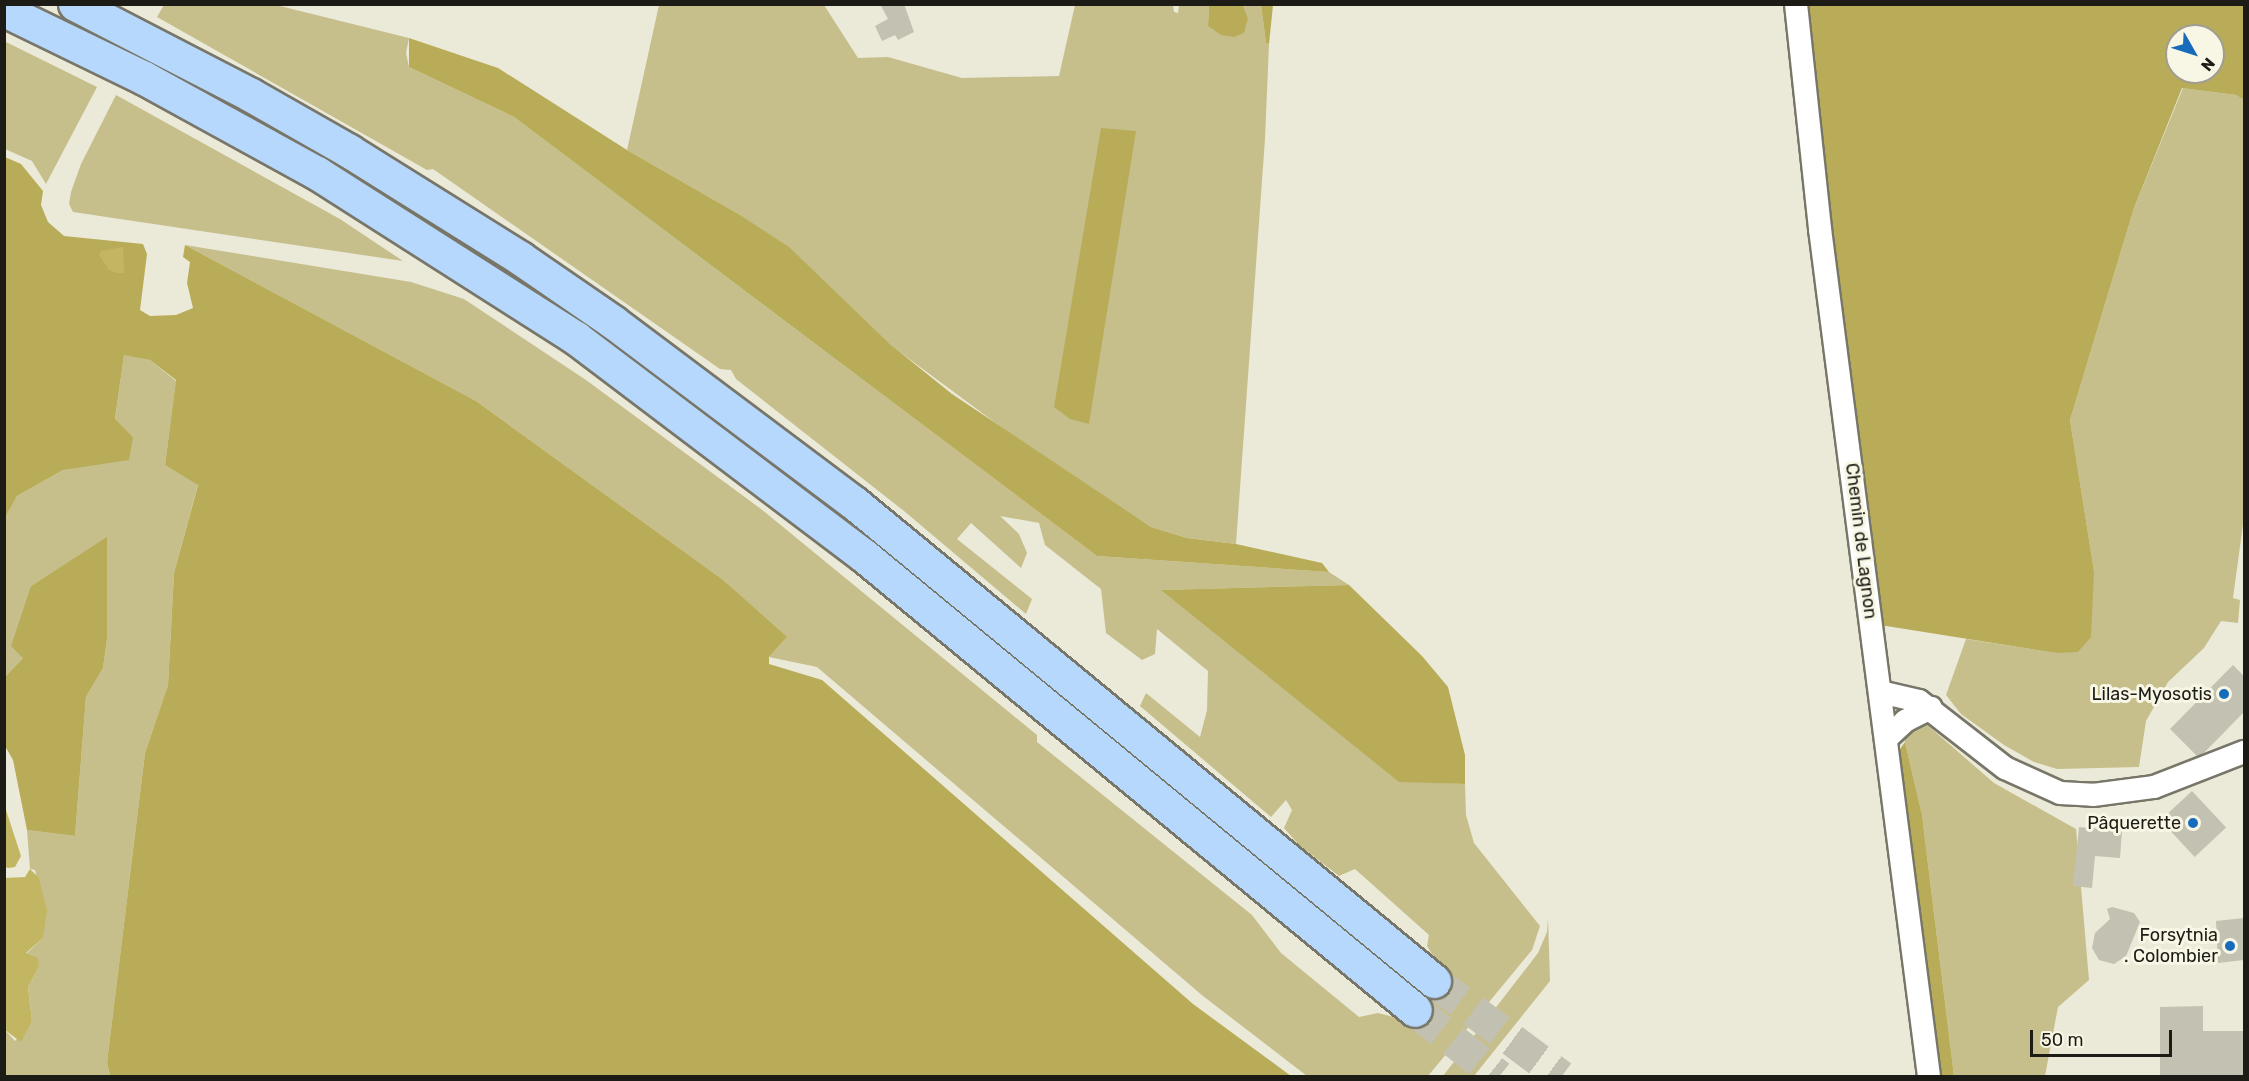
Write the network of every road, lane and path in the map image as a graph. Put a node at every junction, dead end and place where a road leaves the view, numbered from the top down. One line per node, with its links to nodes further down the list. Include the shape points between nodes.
1 (75, 4): 8 (highway, via 349,151 623,328 853,502)
2 (1796, 4): 4 (street, Chemin de Lagnon, via 1820,229)
3 (4, 10): 9 (highway, via 144,78 317,173 576,338 863,555)
4 (1880, 692): 5 (street); 6 (street, Chemin de Lagnon)
5 (1931, 708): 6 (street, via 1905,721); 7 (street, via 2005,768 2060,794 2093,795 2154,787)
6 (1887, 738): 10 (street, Chemin de Lagnon)
7 (2244, 752)
8 (1434, 981)
9 (1415, 1010)
10 (1929, 1077)

